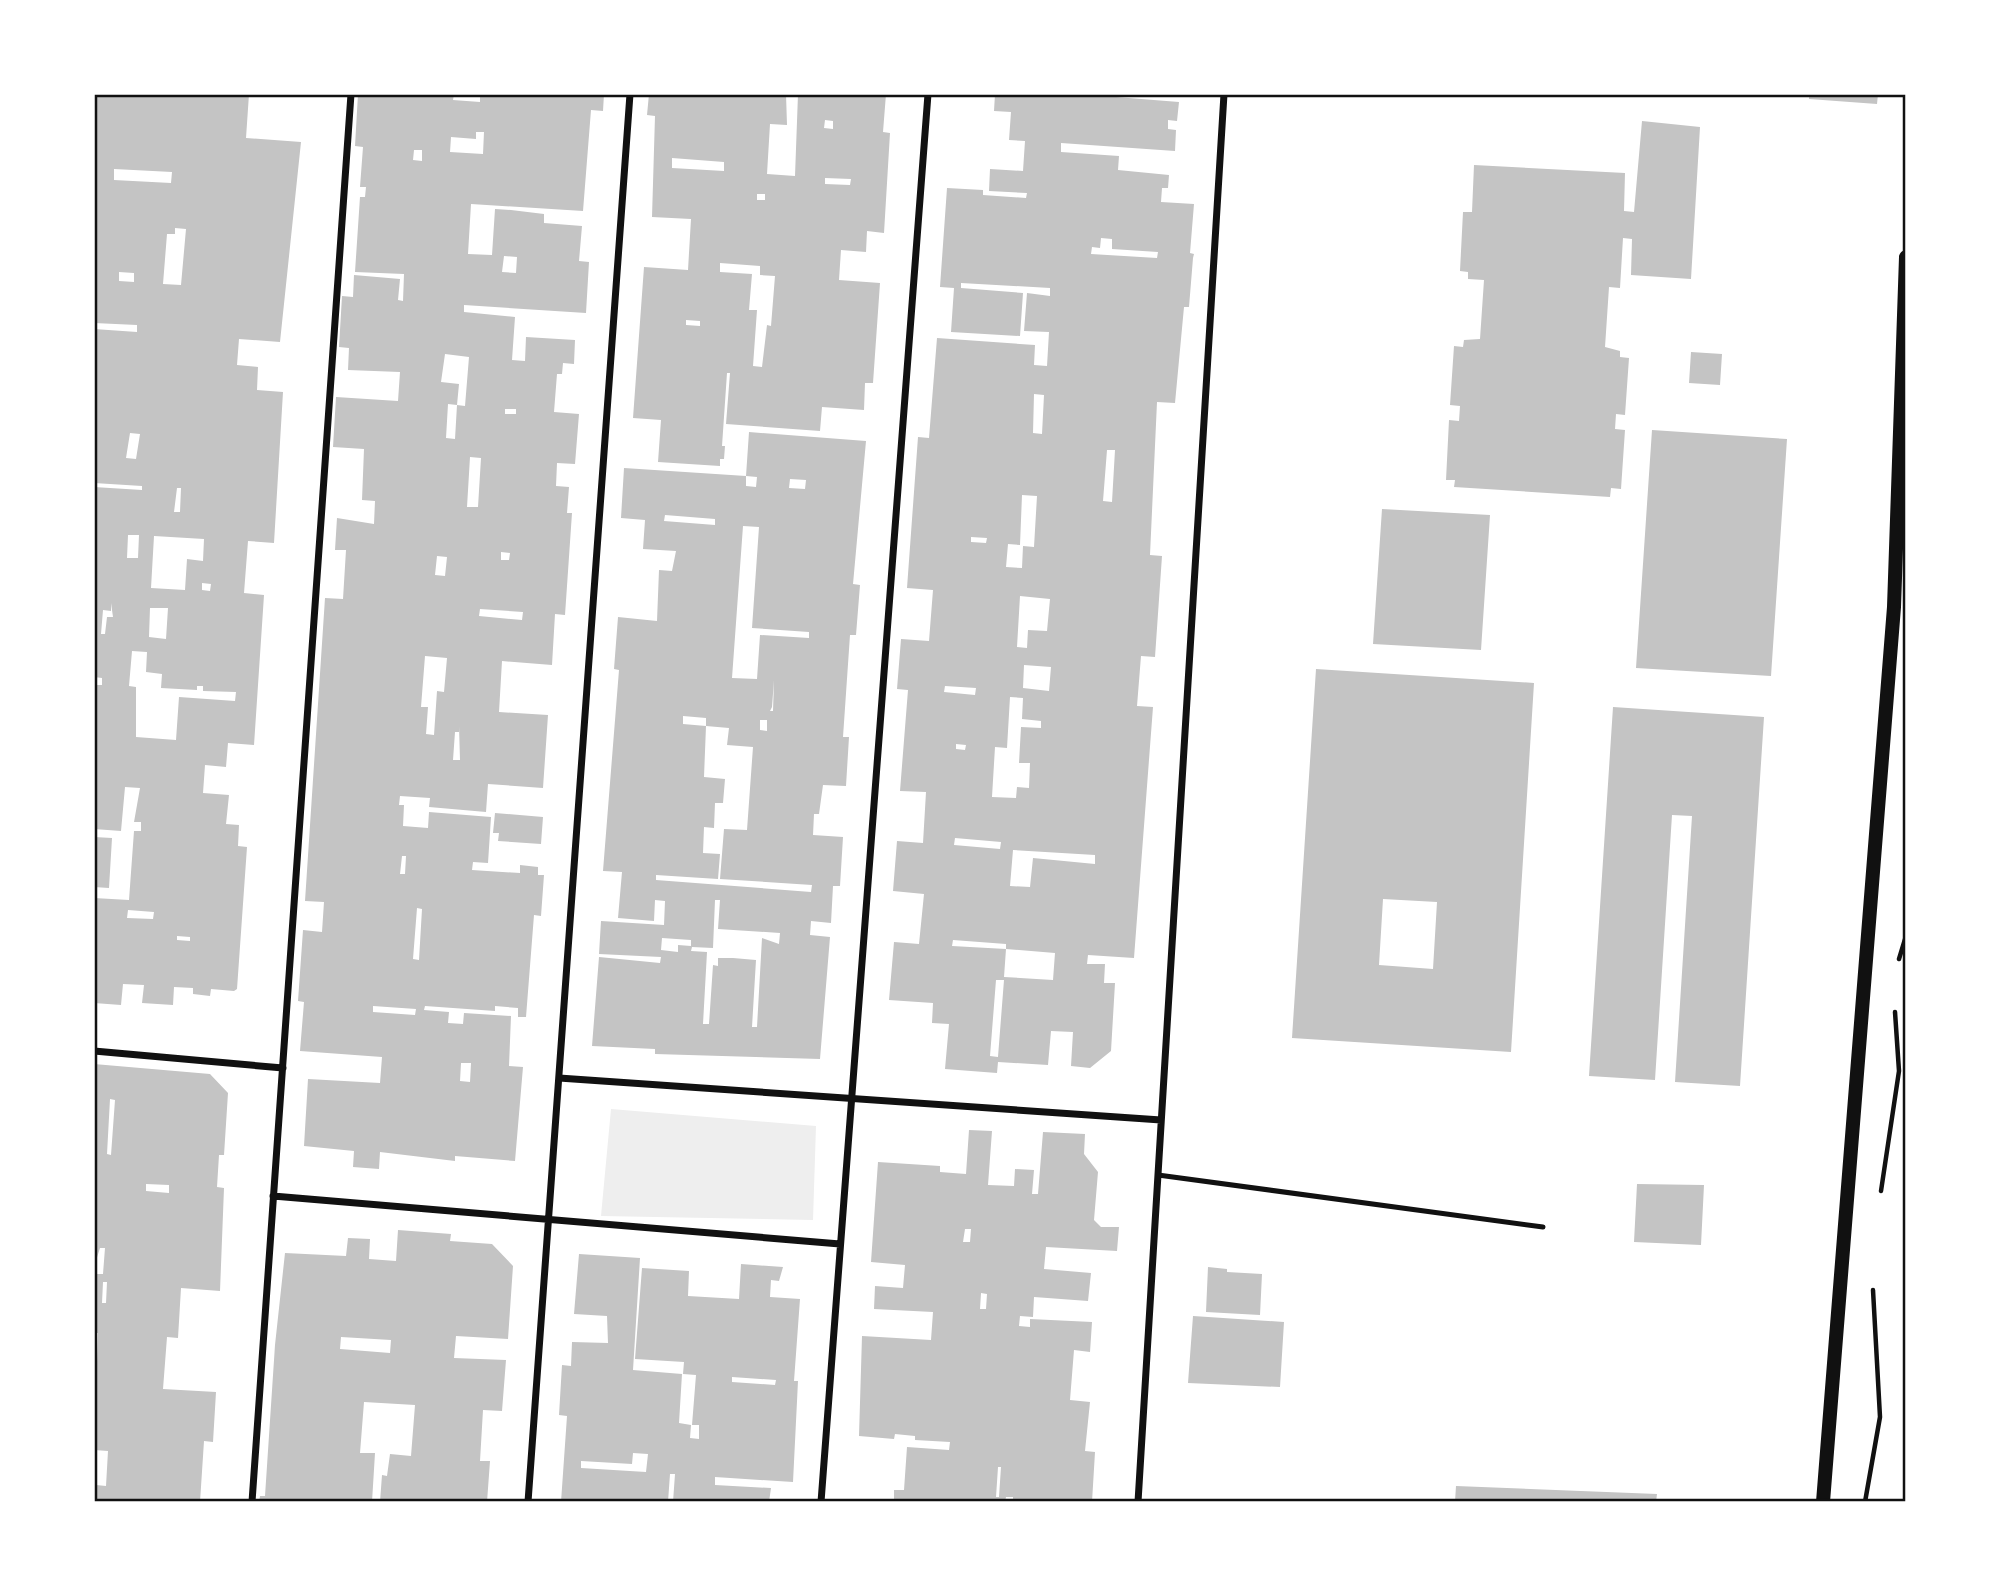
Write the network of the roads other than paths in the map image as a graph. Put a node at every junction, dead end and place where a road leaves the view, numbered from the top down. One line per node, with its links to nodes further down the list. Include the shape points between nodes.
1 (351, 94): 8 (street)
2 (630, 94): 9 (street)
3 (928, 94): 10 (street)
4 (1224, 94): 11 (street)
5 (1906, 257): 6 (main road)
6 (1900, 606): 21 (main road)
7 (94, 1051): 8 (street)
8 (283, 1068): 13 (street)
9 (559, 1079): 10 (street); 14 (street)
10 (852, 1099): 11 (street); 16 (street)
11 (1161, 1120): 12 (street)
12 (1158, 1175): 15 (lane); 20 (street)
13 (273, 1196): 14 (street); 17 (street)
14 (548, 1217): 16 (street); 18 (street)
15 (1543, 1227)
16 (840, 1244): 19 (street)
17 (252, 1502)
18 (528, 1502)
19 (821, 1502)
20 (1138, 1502)
21 (1823, 1502)

